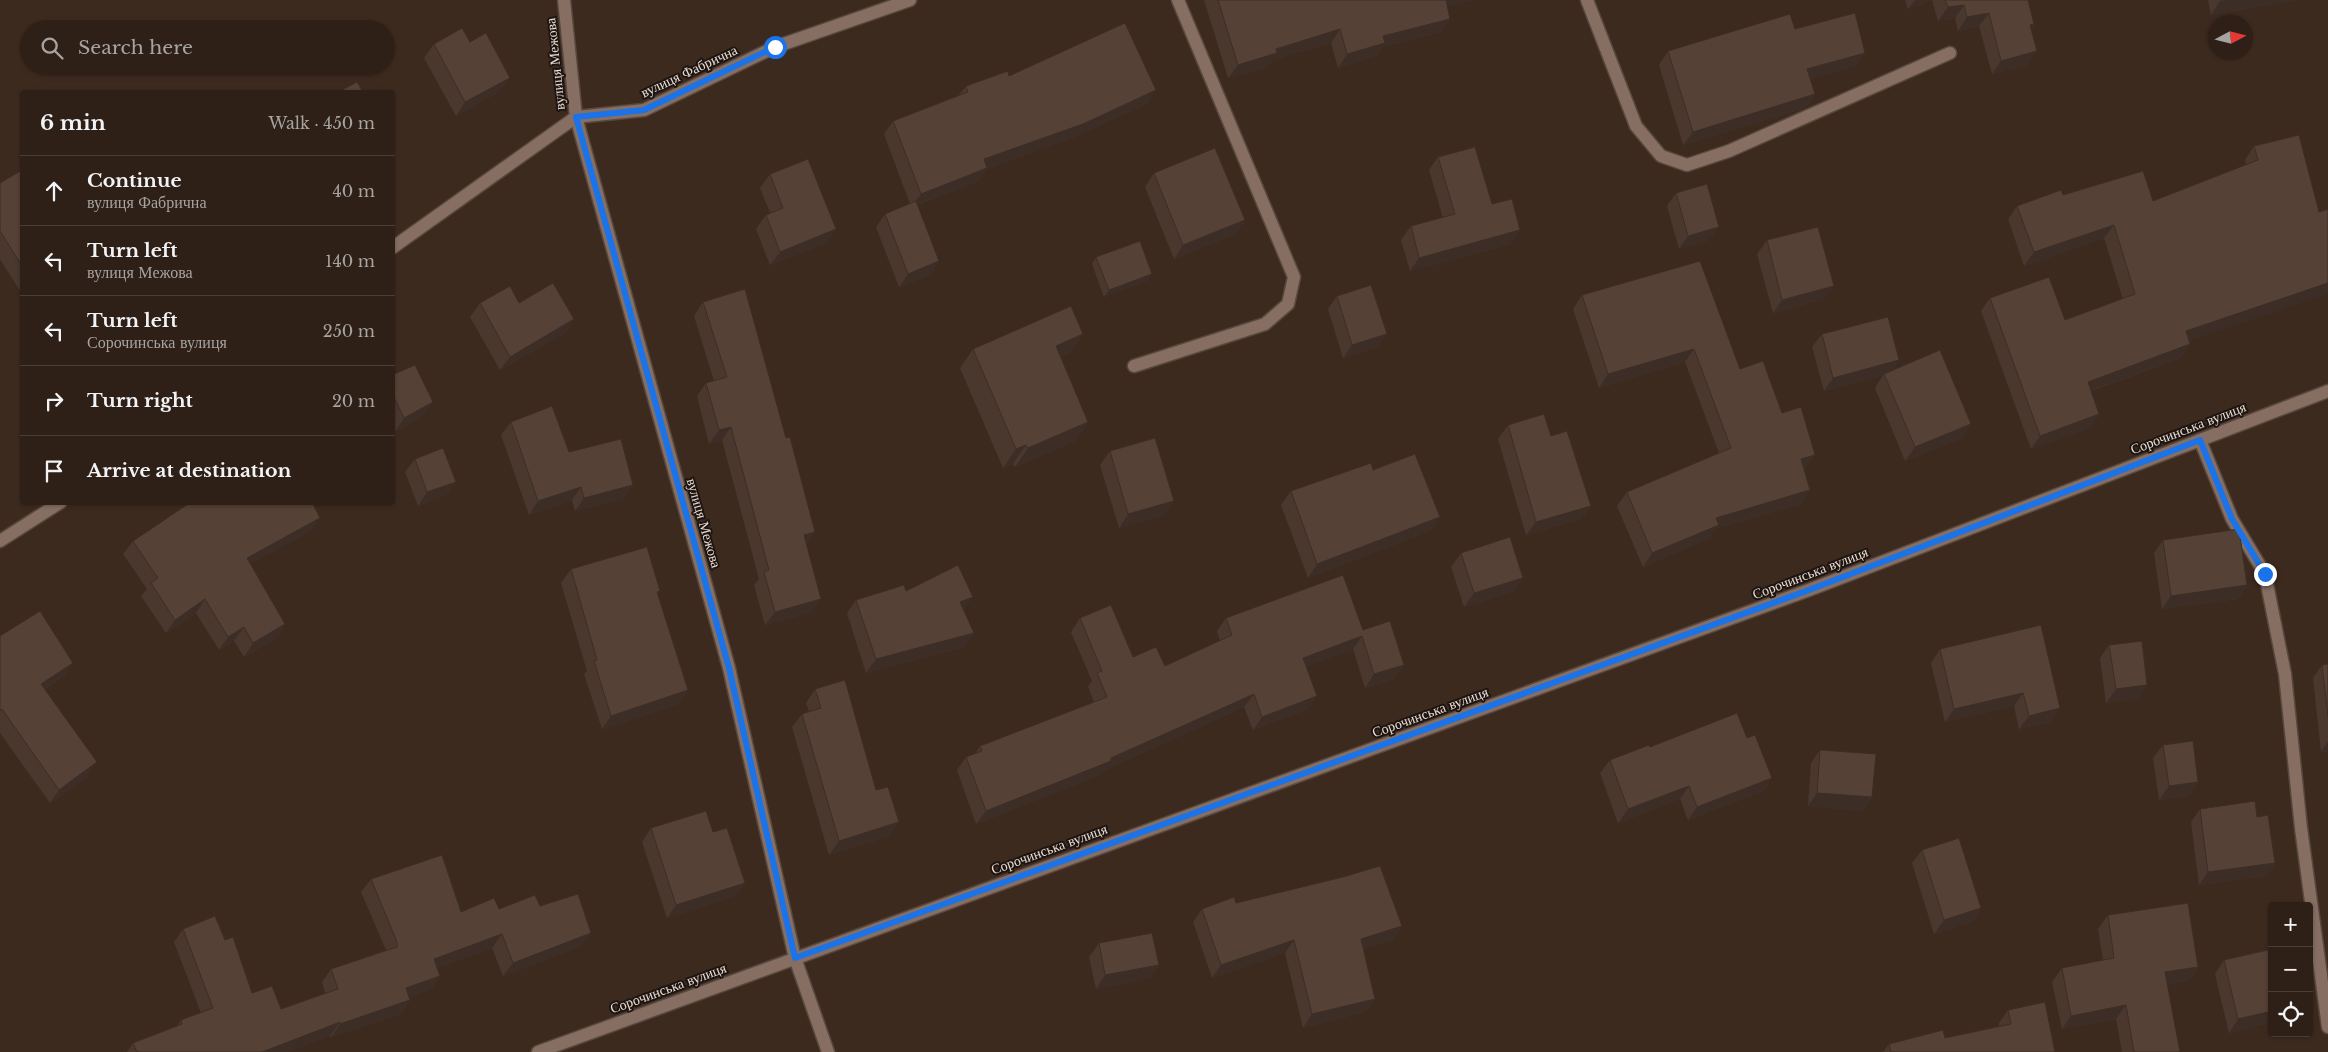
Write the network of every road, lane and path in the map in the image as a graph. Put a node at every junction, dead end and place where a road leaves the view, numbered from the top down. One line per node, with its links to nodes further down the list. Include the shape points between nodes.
1 (564, 0): 6 (street, вулиця Межова)
2 (910, 0): 6 (street, вулиця Фабрична, via 775,47 644,110)
3 (1178, 0): 8 (street, via 1294,277 1288,304 1265,324)
4 (1587, 0): 5 (street, via 1636,126 1661,156 1687,165 1729,151)
5 (1950, 53)
6 (576, 117): 7 (street, вулиця Фабрична); 13 (street, вулиця Межова, via 729,668)
7 (395, 246)
8 (1134, 366)
9 (2328, 390): 10 (street, Сорочинська вулиця)
10 (2200, 440): 13 (street, Сорочинська вулиця, via 1809,590); 14 (street, via 2232,519 2265,574 2285,674 2301,828)
11 (56, 505): 12 (street)
12 (0, 541)
13 (795, 958): 15 (street, Сорочинська вулиця); 16 (street, вулиця Межова)
14 (2328, 1027)
15 (538, 1052)
16 (828, 1052)

